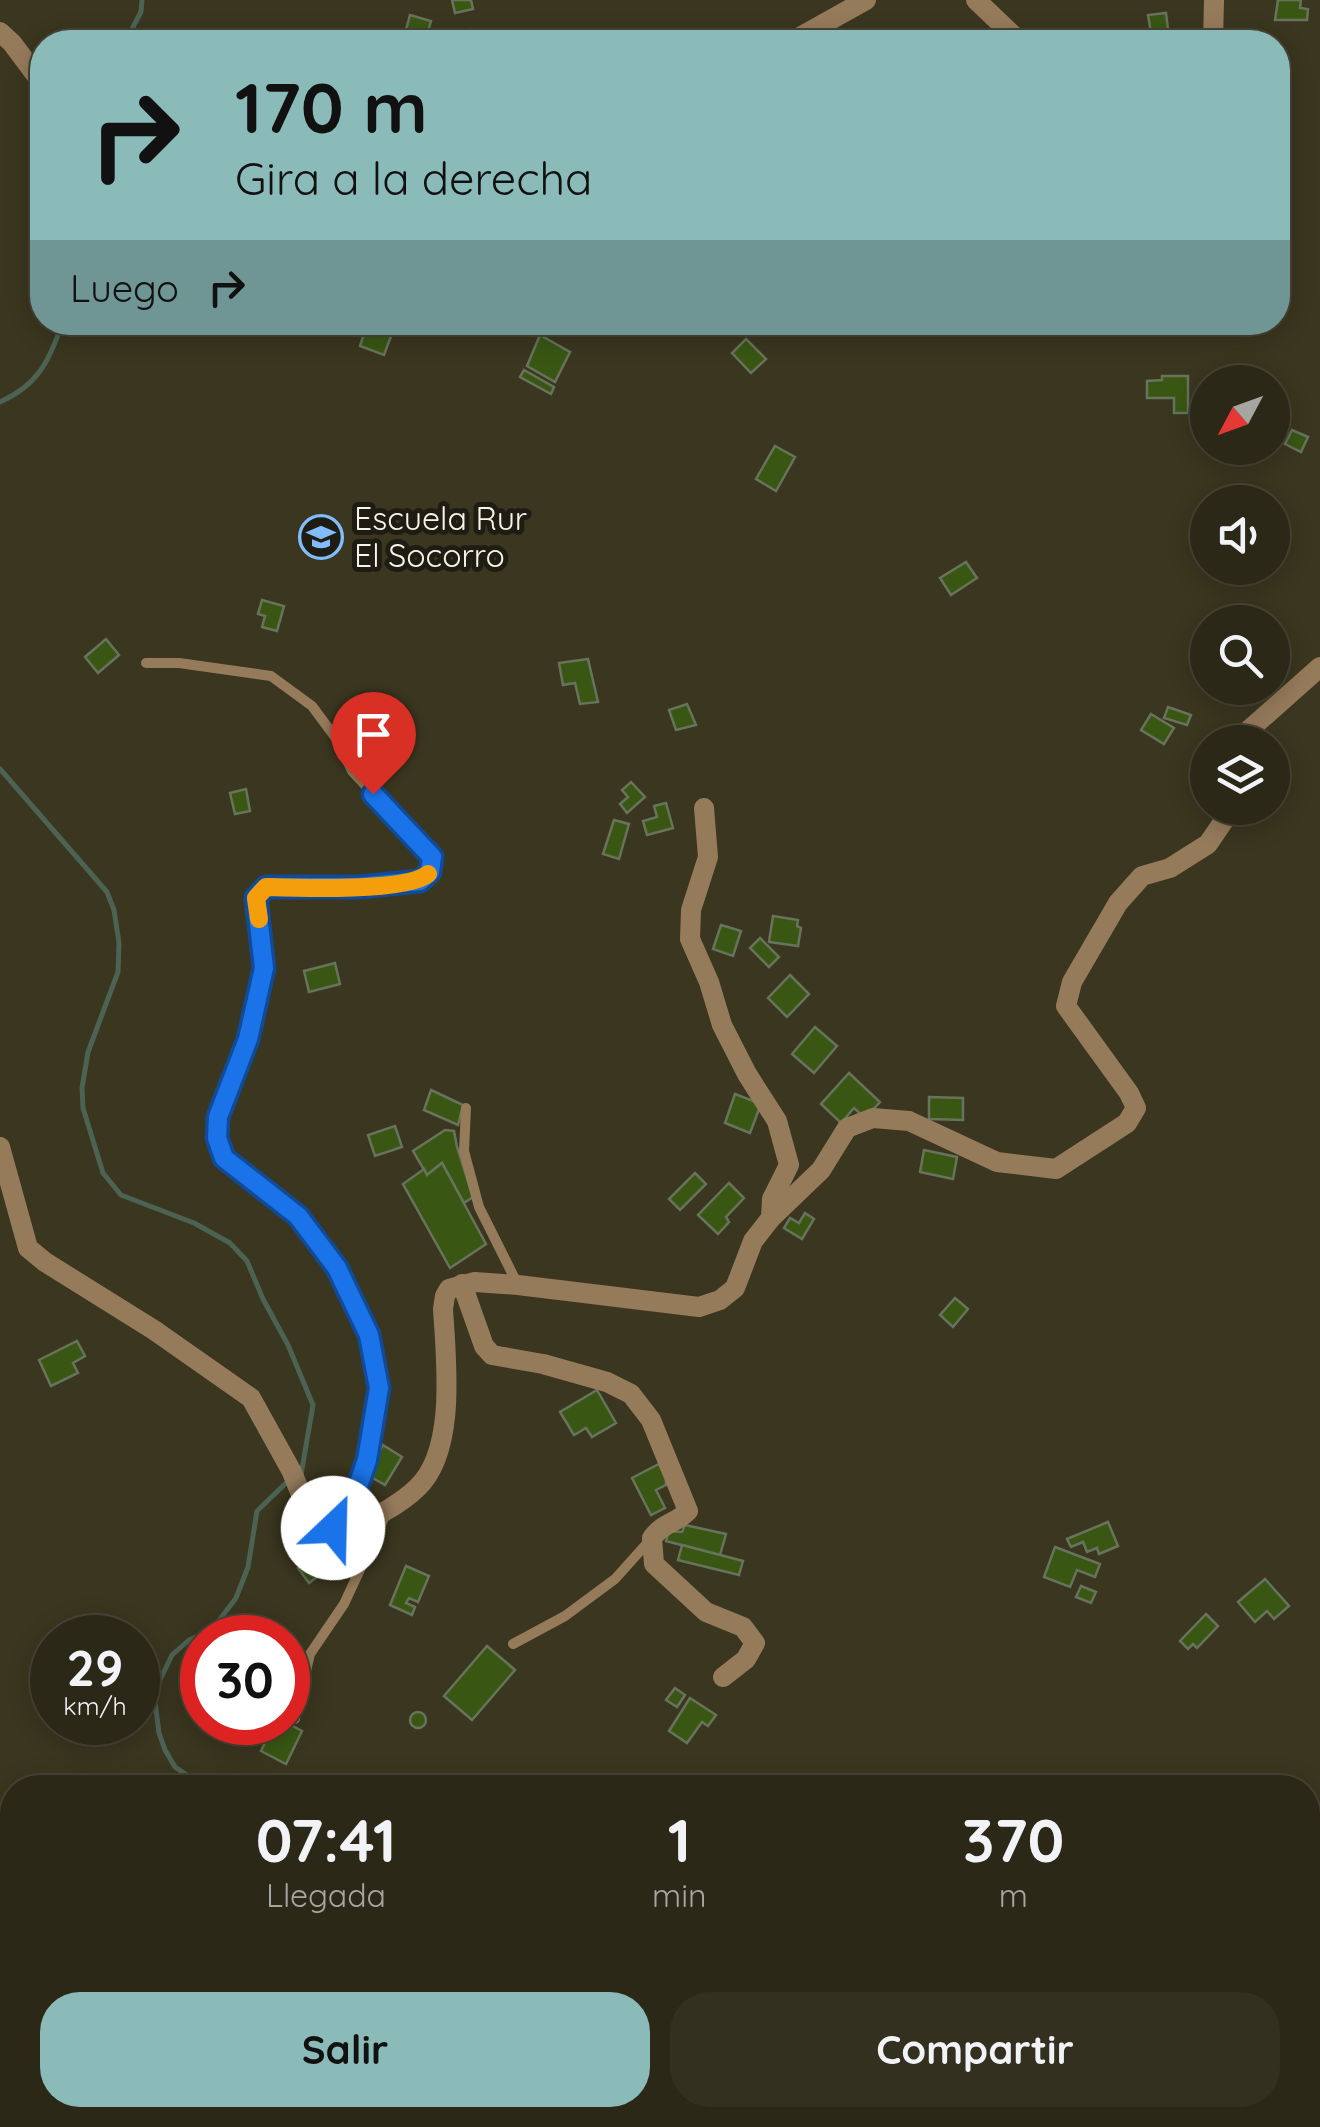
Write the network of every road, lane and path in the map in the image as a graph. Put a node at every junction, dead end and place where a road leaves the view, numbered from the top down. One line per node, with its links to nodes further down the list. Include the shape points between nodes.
1 (866, 0): 4 (street)
2 (976, 0): 5 (street)
3 (1214, 0): 6 (street)
4 (812, 30)
5 (1007, 30)
6 (1214, 30)
7 (0, 32): 8 (street)
8 (30, 66)
9 (146, 663): 20 (lane, via 271,676 312,706 352,771 432,857 420,881 266,887 256,898 264,968 248,1039 218,1117 224,1158 298,1216 337,1268 369,1335 379,1388 367,1460 358,1486)
10 (1320, 667): 11 (street)
11 (1255, 725)
12 (704, 808): 16 (street, via 708,857 691,910 690,940 722,1026 776,1121 789,1165 772,1199)
13 (1221, 825): 16 (street, via 1208,844 1170,868 1142,876 1118,903 1072,982 1066,1006 1129,1093 1136,1108 1127,1124 1056,1168 997,1162 909,1121 873,1118 847,1128 821,1170)
14 (466, 1108): 18 (lane, via 464,1151 479,1207)
15 (0, 1147): 20 (street, via 28,1248 251,1398)
16 (771, 1218): 18 (street, via 753,1240 735,1288 699,1307)
17 (462, 1284): 18 (street); 19 (street, via 445,1296 447,1402 435,1464 420,1486); 21 (street, via 492,1355 607,1382 631,1394 651,1420 688,1511)
18 (518, 1285)
19 (388, 1509): 20 (street, via 344,1532); 23 (lane, via 344,1604)
20 (321, 1521)
21 (652, 1538): 22 (lane, via 615,1579); 24 (street, via 654,1564 706,1612 742,1626 755,1643)
22 (513, 1644)
23 (310, 1654)
24 (723, 1678)

